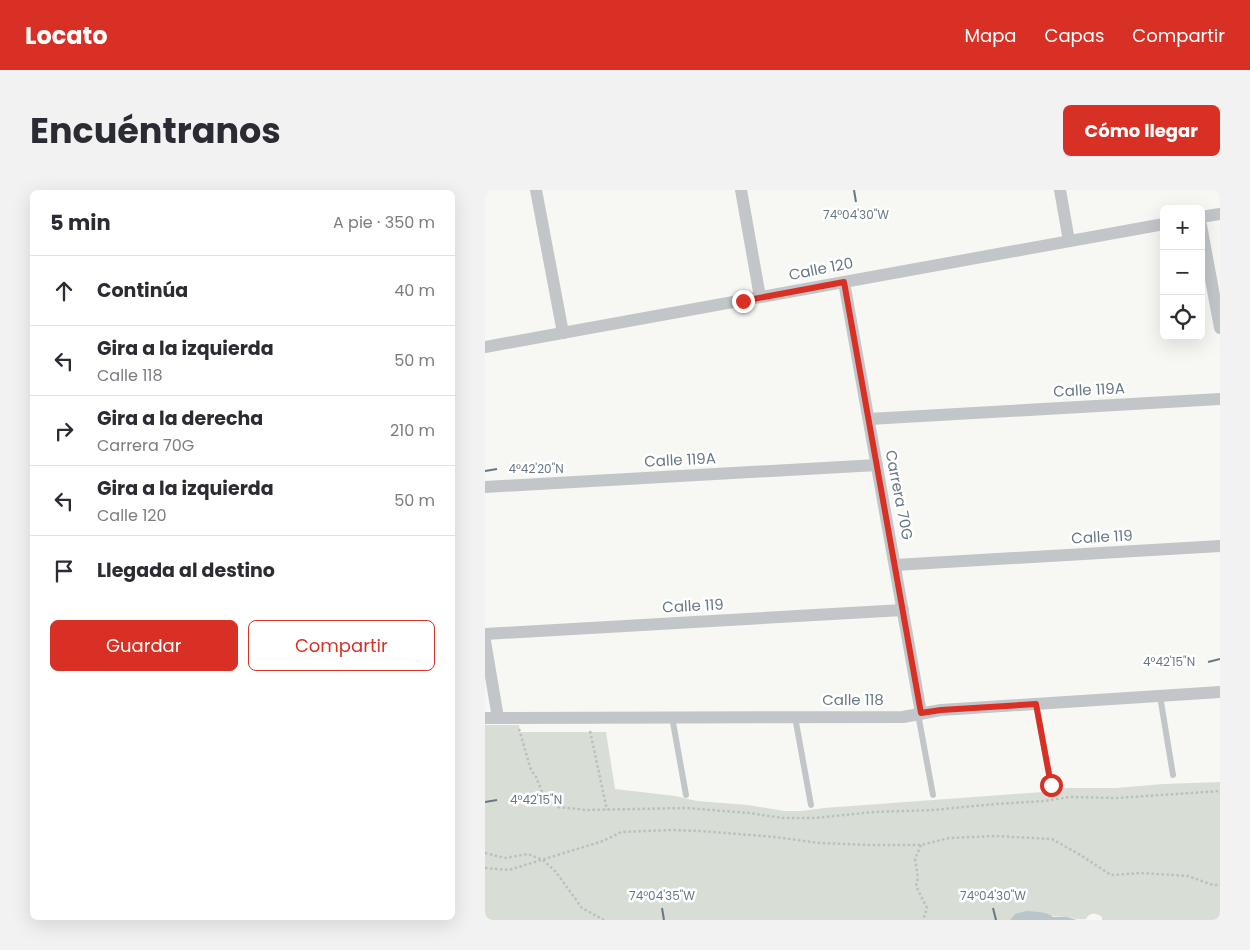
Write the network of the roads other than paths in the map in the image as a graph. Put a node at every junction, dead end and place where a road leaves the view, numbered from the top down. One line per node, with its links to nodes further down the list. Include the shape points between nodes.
1 (537, 190): 12 (street)
2 (741, 190): 10 (street)
3 (1060, 190): 7 (street)
4 (1220, 214): 5 (street)
5 (1205, 216)
6 (1160, 225): 7 (street, Calle 120)
7 (1069, 241): 9 (street, Calle 120)
8 (1205, 247): 11 (street)
9 (844, 282): 10 (street, Calle 120); 15 (street, Carrera 70G)
10 (760, 297): 12 (street, Calle 120)
11 (1220, 328)
12 (563, 333): 13 (street, Calle 120)
13 (485, 347)
14 (1220, 399): 15 (street, Calle 119A)
15 (869, 419): 16 (street, Carrera 70G)
16 (877, 465): 17 (street, Calle 119A); 19 (street, Carrera 70G)
17 (485, 487)
18 (1220, 546): 19 (street, Calle 119)
19 (895, 566): 20 (street, Carrera 70G)
20 (903, 610): 21 (street, Calle 119); 26 (street, Carrera 70G)
21 (485, 634)
22 (485, 641): 29 (street)
23 (1220, 692): 24 (street, Calle 118)
24 (1160, 696): 25 (street, Calle 118); 30 (lane)
25 (1036, 704): 26 (street, Calle 118); 31 (lane)
26 (919, 714): 28 (street, Calle 118, via 903,717); 33 (lane)
27 (672, 717): 28 (street, Calle 118); 29 (street, Calle 118); 32 (lane)
28 (795, 717): 34 (lane)
29 (491, 718)
30 (1173, 775)
31 (1051, 785)
32 (686, 795)
33 (933, 795)
34 (811, 806)

